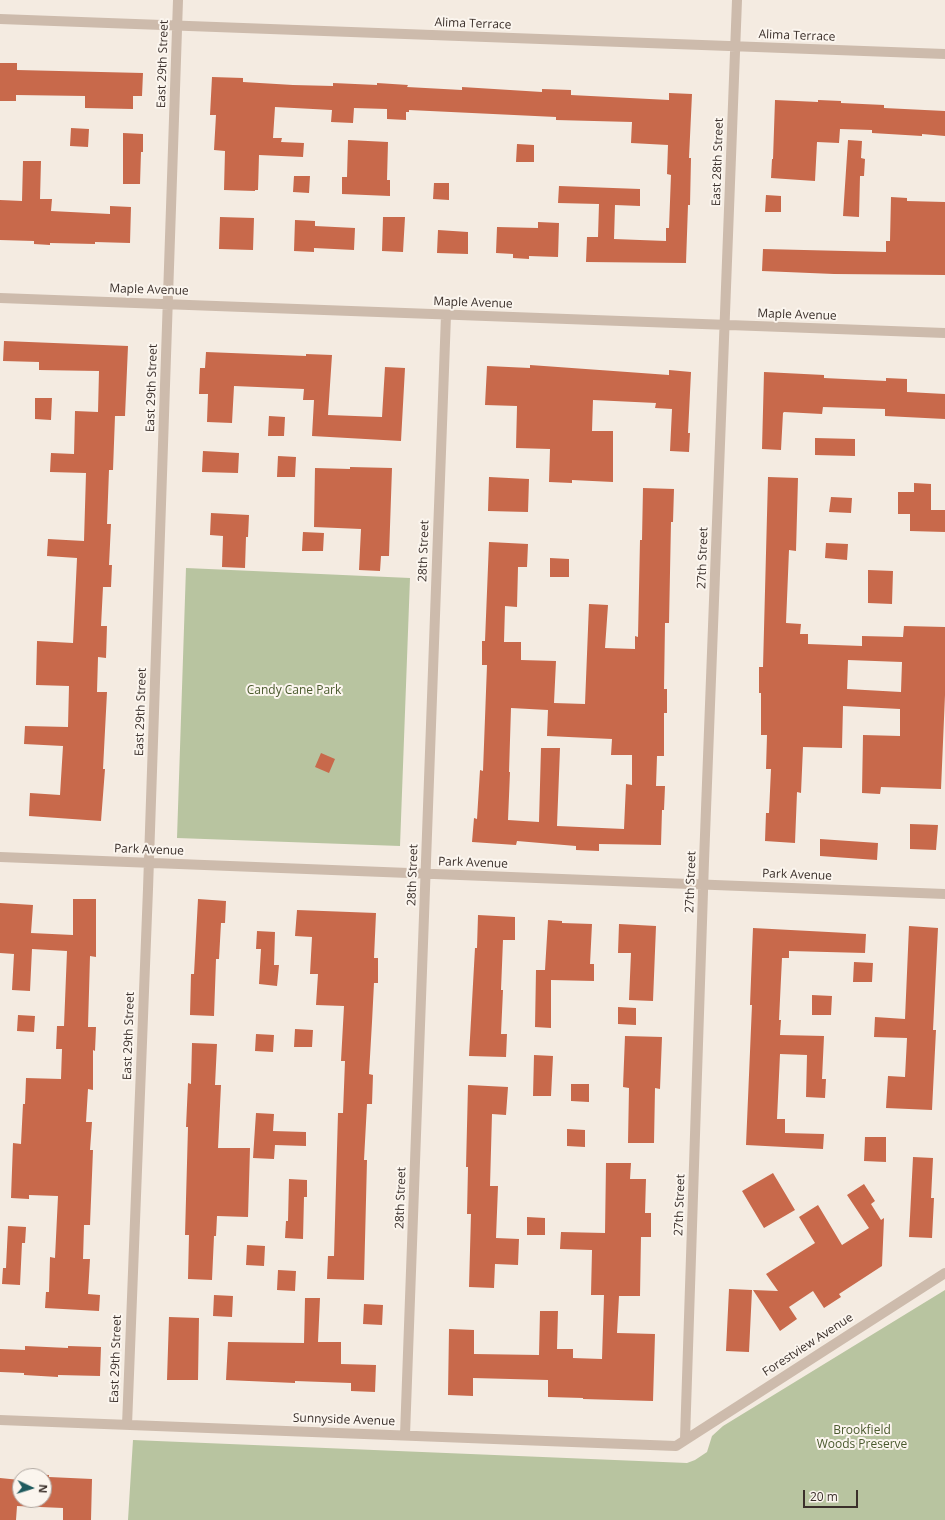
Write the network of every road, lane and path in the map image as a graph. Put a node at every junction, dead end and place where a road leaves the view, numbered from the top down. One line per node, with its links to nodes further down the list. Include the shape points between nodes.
1 (178, 0): 4 (street, East 29th Street)
2 (737, 0): 5 (street, East 28th Street)
3 (0, 19): 4 (street, Alima Terrace)
4 (177, 25): 5 (street, Alima Terrace); 8 (street, East 29th Street)
5 (736, 47): 6 (street, Alima Terrace); 10 (street, East 28th Street)
6 (945, 54)
7 (0, 298): 8 (street, Maple Avenue)
8 (168, 304): 9 (street, Maple Avenue); 13 (street, East 29th Street)
9 (446, 315): 10 (street, Maple Avenue); 14 (street, 28th Street)
10 (725, 325): 11 (street, Maple Avenue); 15 (street, 27th Street)
11 (945, 333)
12 (0, 857): 13 (street, Park Avenue)
13 (149, 864): 14 (street, Park Avenue); 19 (street, East 29th Street)
14 (426, 874): 15 (street, Park Avenue); 20 (street, 28th Street)
15 (704, 884): 16 (street, Park Avenue); 21 (street, 27th Street)
16 (945, 894)
17 (945, 1273): 21 (street, Forestview Avenue)
18 (0, 1420): 19 (street, Sunnyside Avenue)
19 (126, 1425): 20 (street, Sunnyside Avenue)
20 (405, 1436): 21 (street, Sunnyside Avenue, via 676,1446)
21 (685, 1439)

